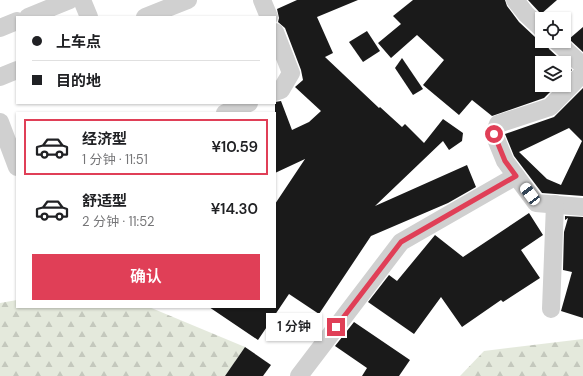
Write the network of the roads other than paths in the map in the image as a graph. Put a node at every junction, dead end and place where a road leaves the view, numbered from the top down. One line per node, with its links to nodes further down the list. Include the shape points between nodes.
1 (70, 0): 6 (street)
2 (82, 0): 7 (street)
3 (188, 0): 8 (street)
4 (262, 0): 9 (street)
5 (515, 0): 11 (street)
6 (30, 16)
7 (89, 16)
8 (148, 16)
9 (269, 16)
10 (16, 21): 12 (street)
11 (535, 22)
12 (0, 28)
13 (276, 34): 19 (street, via 291,72 280,90)
14 (568, 48): 15 (street)
15 (579, 55)
16 (16, 70): 18 (street)
17 (583, 73): 24 (street, via 550,107 498,124 494,134 505,161)
18 (0, 78)
19 (276, 92)
20 (247, 104): 21 (street)
21 (227, 112)
22 (0, 122): 23 (street)
23 (16, 164)
24 (516, 176): 25 (street, via 536,203); 28 (street, via 401,242)
25 (555, 204): 26 (street); 27 (street)
26 (583, 207)
27 (551, 309)
28 (300, 376)

